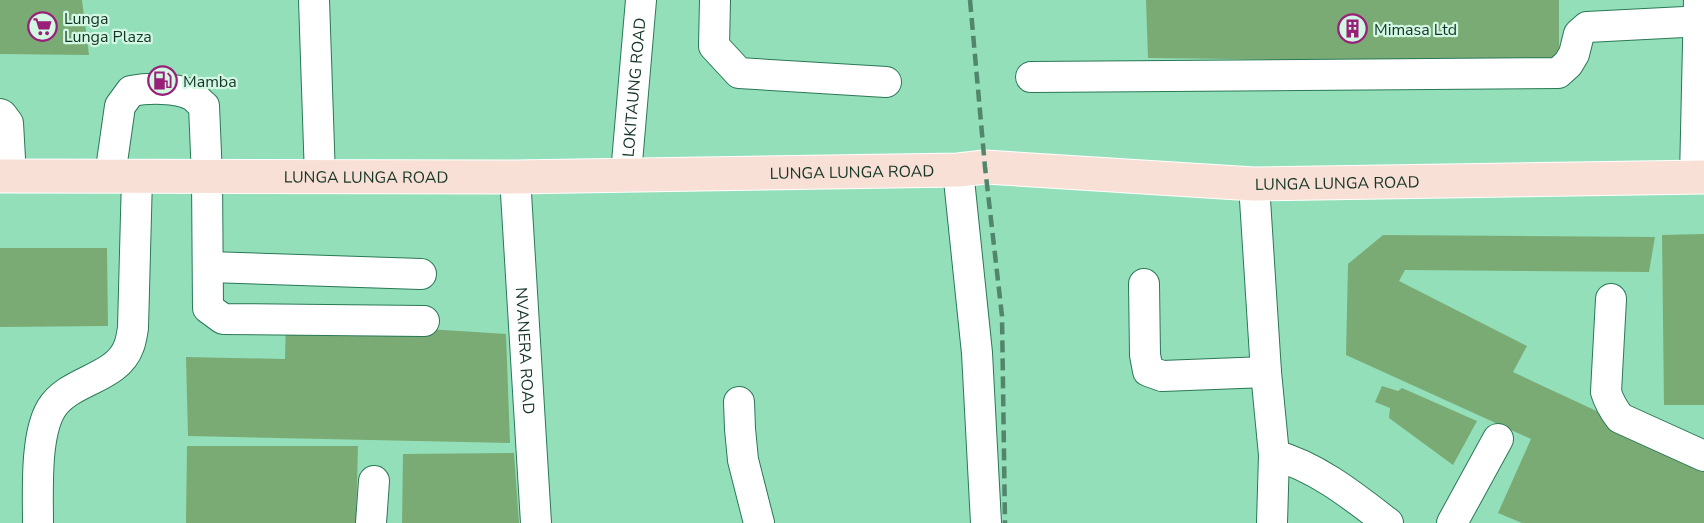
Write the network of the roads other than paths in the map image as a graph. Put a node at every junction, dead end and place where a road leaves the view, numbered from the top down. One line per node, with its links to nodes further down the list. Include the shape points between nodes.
1 (314, 0): 13 (street)
2 (641, 0): 9 (street, LOKITAUNG ROAD)
3 (715, 0): 6 (street, via 714,46 739,73)
4 (1701, 14): 5 (street, via 1587,27 1579,34 1568,64 1558,73); 15 (street)
5 (1032, 77)
6 (886, 82)
7 (0, 114): 10 (street, via 8,123)
8 (958, 170): 9 (main road, LUNGA LUNGA ROAD); 16 (main road, LUNGA LUNGA ROAD, via 985,167); 32 (street, via 977,353)
9 (626, 174): 14 (main road, LUNGA LUNGA ROAD)
10 (6, 176): 11 (main road, LUNGA LUNGA ROAD)
11 (123, 177): 12 (main road, LUNGA LUNGA ROAD); 12 (street, via 120,106 130,91 145,89 183,92 204,106); 28 (street, via 133,328 129,348 117,364 70,390 51,409 39,456)
12 (207, 177): 13 (main road, LUNGA LUNGA ROAD); 17 (street)
13 (320, 177): 14 (main road, LUNGA LUNGA ROAD)
14 (515, 177): 30 (street, NVANERA ROAD)
15 (1700, 177): 16 (main road, LUNGA LUNGA ROAD)
16 (1254, 184): 22 (street)
17 (208, 267): 18 (street); 21 (street, via 208,308 223,319)
18 (421, 274)
19 (1144, 285): 22 (street, via 1144,355 1148,371 1162,376)
20 (1611, 299): 26 (street, via 1606,392 1613,410 1620,417)
21 (424, 321)
22 (1266, 372): 25 (street)
23 (739, 402): 31 (street, via 743,460)
24 (1498, 439): 35 (street)
25 (1274, 455): 33 (street); 34 (street, via 1316,472)
26 (1704, 456)
27 (374, 481): 29 (street)
28 (38, 523)
29 (371, 523)
30 (536, 523)
31 (759, 523)
32 (986, 523)
33 (1272, 523)
34 (1388, 523)
35 (1452, 523)

